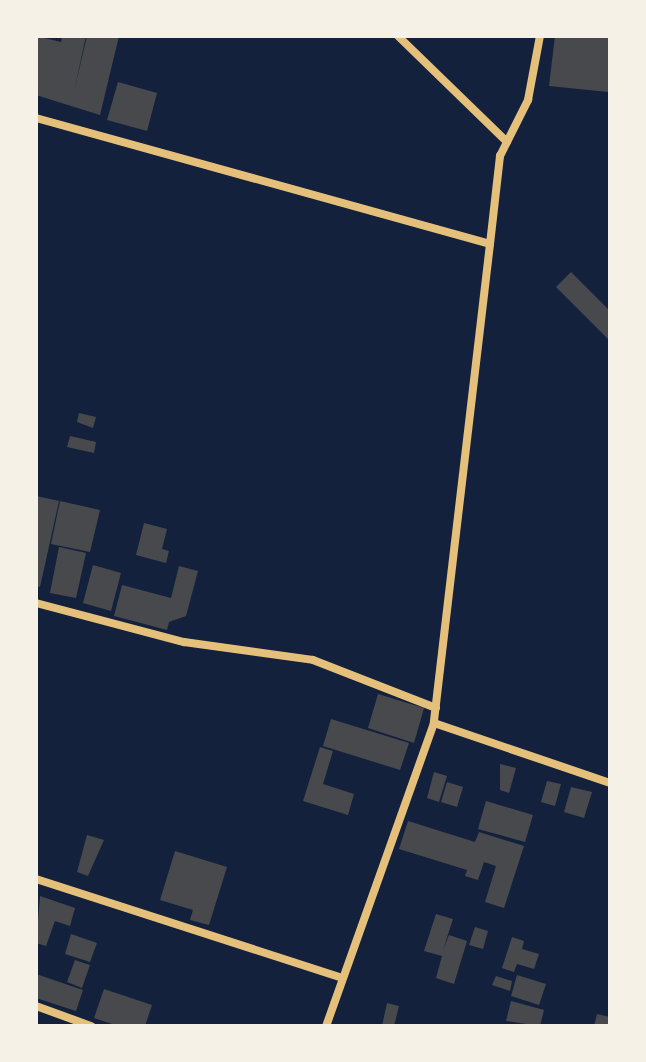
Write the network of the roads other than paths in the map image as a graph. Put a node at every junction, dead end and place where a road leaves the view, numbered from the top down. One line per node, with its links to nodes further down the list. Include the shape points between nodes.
1 (398, 36): 4 (street)
2 (540, 36): 4 (street, via 528,100)
3 (36, 118): 5 (street)
4 (507, 142): 5 (street, via 500,156)
5 (490, 244): 7 (street)
6 (36, 603): 7 (street, via 184,642 313,660)
7 (436, 708): 8 (street)
8 (434, 723): 9 (street); 11 (street)
9 (610, 783)
10 (36, 879): 11 (street)
11 (339, 977): 14 (street)
12 (36, 1006): 13 (street)
13 (91, 1026)
14 (326, 1026)

